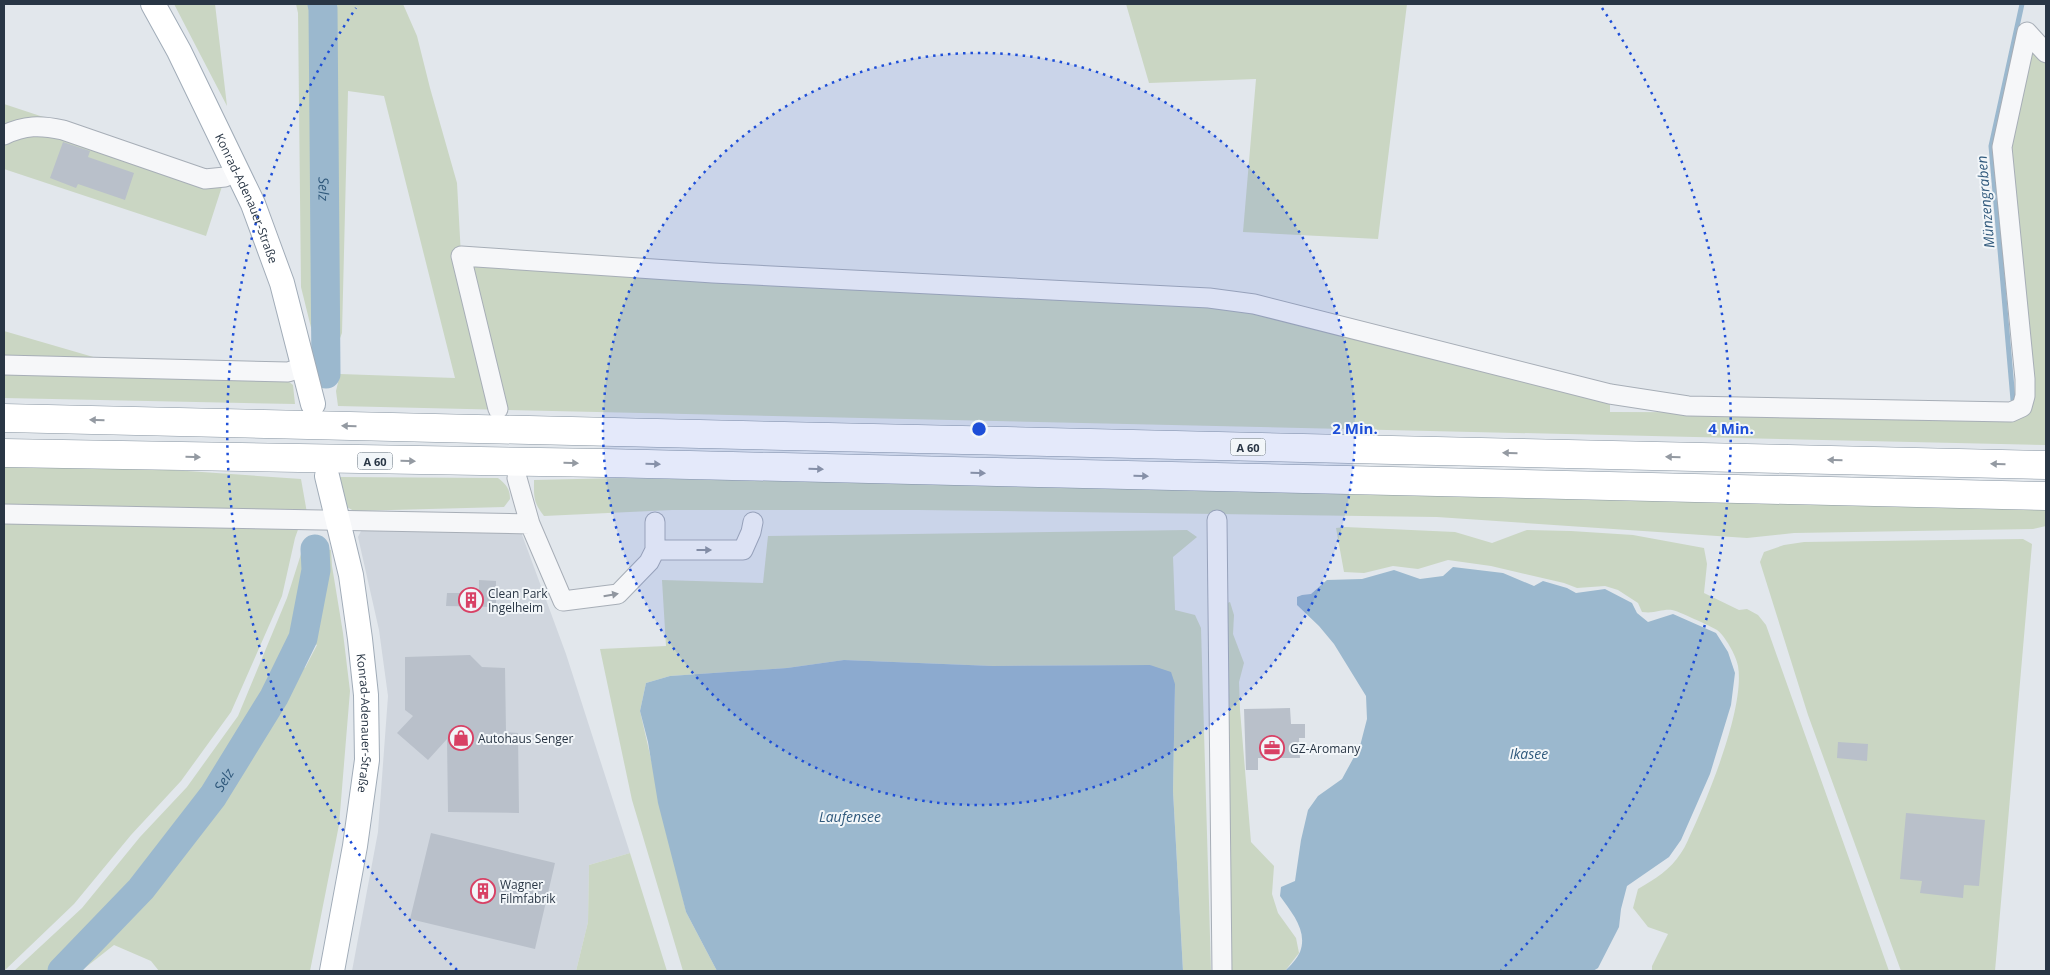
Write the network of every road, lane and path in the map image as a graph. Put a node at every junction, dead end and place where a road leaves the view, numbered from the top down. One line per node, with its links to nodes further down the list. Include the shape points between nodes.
1 (153, 4): 4 (main road, Konrad-Adenauer-Straße)
2 (2046, 53): 8 (street, via 2027,32 2002,147 2025,379 2022,407 2011,412 1688,406 1610,394 1254,304 1208,298 713,274 462,256)
3 (4, 135): 4 (street, via 20,127 47,126 205,179 225,177)
4 (236, 171): 6 (main road, Konrad-Adenauer-Straße, via 253,204 282,283)
5 (4, 365): 6 (street, via 288,372)
6 (304, 367): 7 (main road, Konrad-Adenauer-Straße)
7 (313, 404)
8 (498, 409)
9 (4, 418): 11 (highway, A 60, one-way to 9)
10 (4, 453): 14 (highway, A 60, one-way to 14, via 605,463)
11 (2046, 465)
12 (327, 476): 17 (main road, Konrad-Adenauer-Straße)
13 (517, 478): 20 (street)
14 (2046, 496)
15 (4, 514): 17 (street)
16 (1217, 520): 23 (street)
17 (337, 521): 20 (street); 22 (main road, Konrad-Adenauer-Straße, via 360,639 366,694 366,760 355,846)
18 (656, 522): 21 (street)
19 (753, 522): 21 (street, one-way to 19, via 743,550)
20 (530, 524): 21 (street, one-way to 21, via 563,601 618,594 649,562)
21 (655, 550)
22 (332, 971)
23 (1222, 971)

